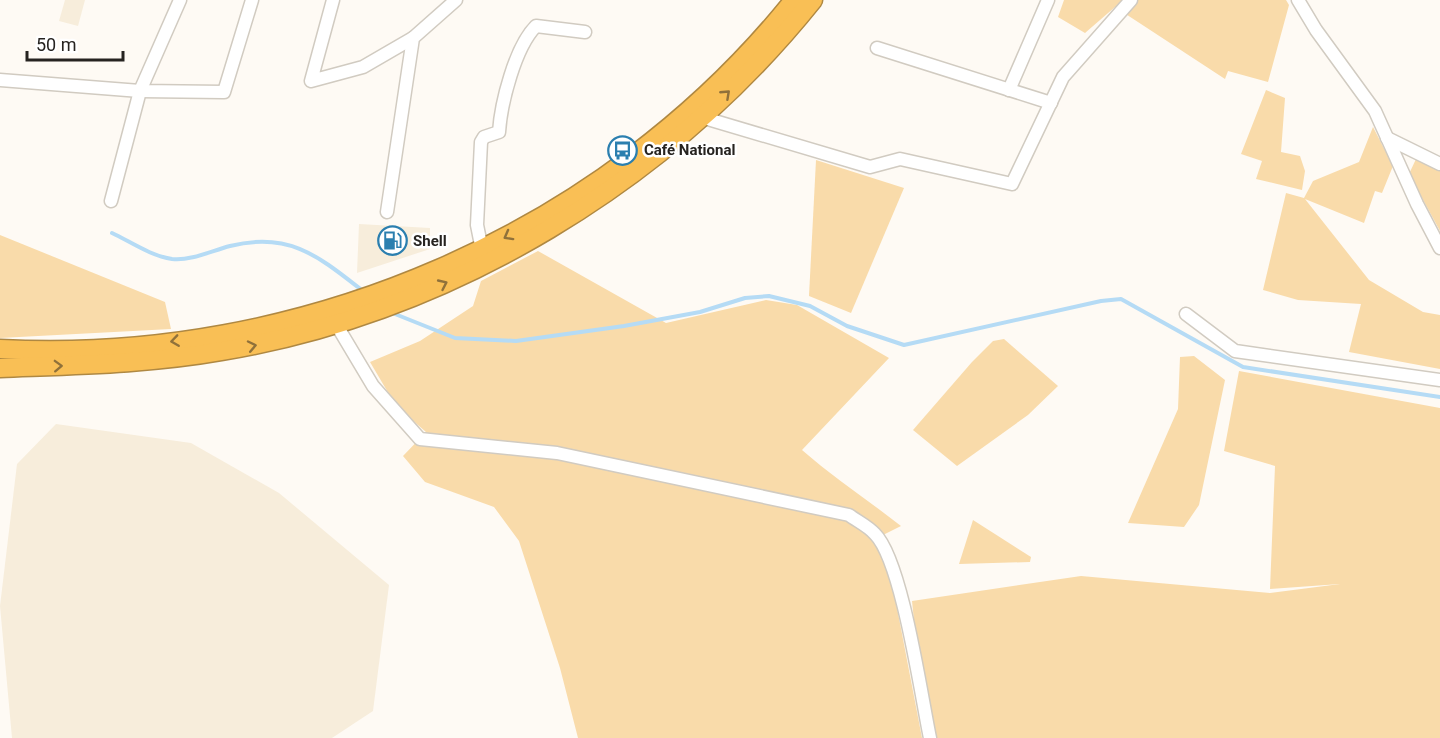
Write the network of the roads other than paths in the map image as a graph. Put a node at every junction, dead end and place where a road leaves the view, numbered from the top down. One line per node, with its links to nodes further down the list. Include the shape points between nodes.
1 (180, 0): 15 (street)
2 (252, 0): 15 (street, via 224,92)
3 (333, 0): 11 (street, via 311,81 363,68)
4 (456, 0): 11 (street)
5 (794, 0): 23 (highway, one-way to 23, via 747,53 668,127 581,192)
6 (813, 0): 17 (highway, one-way to 6, via 754,67)
7 (1048, 0): 14 (street)
8 (1131, 0): 16 (street, via 1063,77)
9 (1298, 0): 18 (street, via 1375,111)
10 (585, 32): 23 (street, via 536,26 512,70 499,132 481,142 477,225)
11 (413, 38): 21 (street)
12 (877, 48): 14 (street)
13 (0, 80): 15 (street)
14 (1009, 90): 16 (street)
15 (140, 91): 20 (street)
16 (1051, 103): 17 (street, via 1012,184 900,159 870,167)
17 (701, 117): 24 (highway, one-way to 17, via 473,270 554,226 630,174)
18 (1387, 138): 19 (street); 22 (street)
19 (1440, 164)
20 (111, 201)
21 (387, 212)
22 (1440, 248)
23 (482, 250): 24 (highway)
24 (382, 302): 25 (highway)
25 (357, 309): 27 (highway); 28 (highway, one-way to 28, via 177,340 103,348)
26 (1186, 314): 30 (street, via 1235,351)
27 (336, 324): 29 (highway, one-way to 27, via 175,358 252,346); 31 (street, via 373,386 420,439 557,453 849,515 876,534 889,555)
28 (0, 349)
29 (0, 368)
30 (1440, 380)
31 (930, 738)

